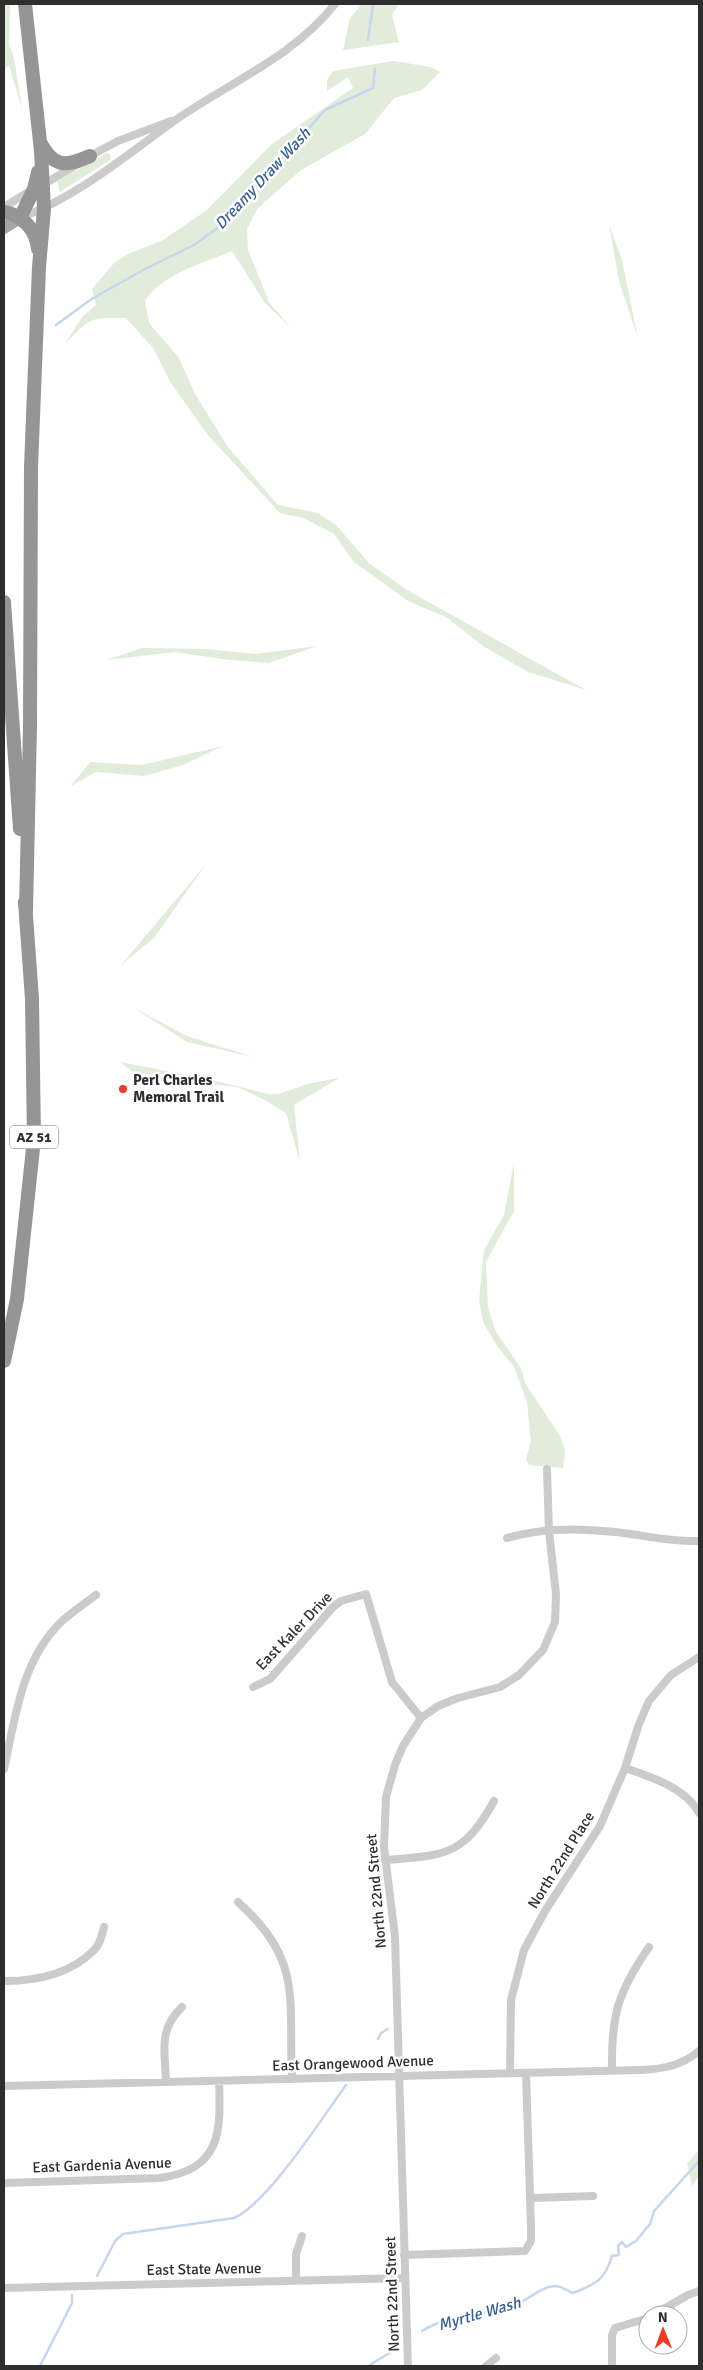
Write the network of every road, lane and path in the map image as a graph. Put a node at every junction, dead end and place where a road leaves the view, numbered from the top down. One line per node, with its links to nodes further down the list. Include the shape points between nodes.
1 (25, 4): 4 (highway)
2 (335, 4): 3 (street, via 308,34)
3 (182, 116): 5 (street, via 118,141); 8 (street, via 122,160)
4 (40, 146): 5 (highway, via 58,163 72,163); 6 (highway)
5 (90, 156): 6 (street)
6 (39, 187): 7 (street); 8 (highway); 10 (highway)
7 (4, 208)
8 (44, 209): 10 (street); 12 (highway)
9 (4, 212): 10 (highway)
10 (20, 218): 11 (main road); 12 (highway, via 36,238)
11 (4, 228)
12 (39, 267): 14 (highway, via 31,467)
13 (4, 602): 14 (highway, AZ 51)
14 (26, 911): 15 (highway, AZ 51, via 32,998 34,1138 17,1299)
15 (4, 1361)
16 (547, 1469): 17 (street, North 22nd Street)
17 (549, 1532): 18 (street); 19 (street, via 592,1530); 23 (street, North 22nd Street, via 556,1594 555,1622 543,1650 520,1675 500,1687 445,1703)
18 (507, 1538)
19 (699, 1541)
20 (96, 1595): 25 (street, via 60,1623 37,1652 22,1691)
21 (699, 1657): 24 (street, North 22nd Place, via 671,1675 649,1701)
22 (253, 1686): 23 (street, East Kaler Drive, via 270,1679 333,1607 341,1601 366,1594 392,1682)
23 (421, 1718): 28 (street, North 22nd Street, via 403,1746 386,1797)
24 (625, 1768): 27 (street, via 680,1792 693,1801); 36 (street, North 22nd Place, via 600,1826 541,1917 524,1950 509,2016)
25 (4, 1770)
26 (494, 1801): 28 (street, via 460,1847 444,1853)
27 (699, 1813)
28 (385, 1860): 38 (street, North 22nd Street, via 395,1937)
29 (238, 1902): 39 (street, via 264,1927 277,1946 285,1968 290,2003)
30 (104, 1927): 32 (street, via 94,1950 74,1965 50,1975)
31 (649, 1947): 35 (street, via 630,1975 617,2006)
32 (4, 1982)
33 (182, 2007): 40 (street, via 170,2018 166,2031)
34 (699, 2051): 35 (street, East Orangewood Avenue, via 674,2066)
35 (612, 2070): 37 (street, East Orangewood Avenue)
36 (510, 2073): 37 (street, East Orangewood Avenue); 38 (street, East Orangewood Avenue)
37 (526, 2073): 45 (street)
38 (398, 2076): 39 (street, East Orangewood Avenue); 47 (street, North 22nd Street)
39 (292, 2079): 41 (street, East Orangewood Avenue)
40 (166, 2081): 41 (street, East Orangewood Avenue); 42 (street, East Orangewood Avenue)
41 (219, 2081): 43 (street, East Gardenia Avenue, via 217,2138 205,2160 179,2176)
42 (4, 2086)
43 (4, 2182)
44 (593, 2196): 45 (street)
45 (531, 2198): 47 (street, via 530,2241 525,2251)
46 (302, 2236): 49 (street, via 296,2254)
47 (404, 2255): 48 (street, North 22nd Street)
48 (405, 2278): 49 (street, East State Avenue); 55 (street, North 22nd Street)
49 (296, 2280): 50 (street, East State Avenue)
50 (4, 2288)
51 (699, 2291): 52 (street)
52 (670, 2305)
53 (638, 2321): 57 (street, via 616,2328 612,2336)
54 (496, 2358): 56 (street)
55 (408, 2366)
56 (486, 2366)
57 (612, 2366)

